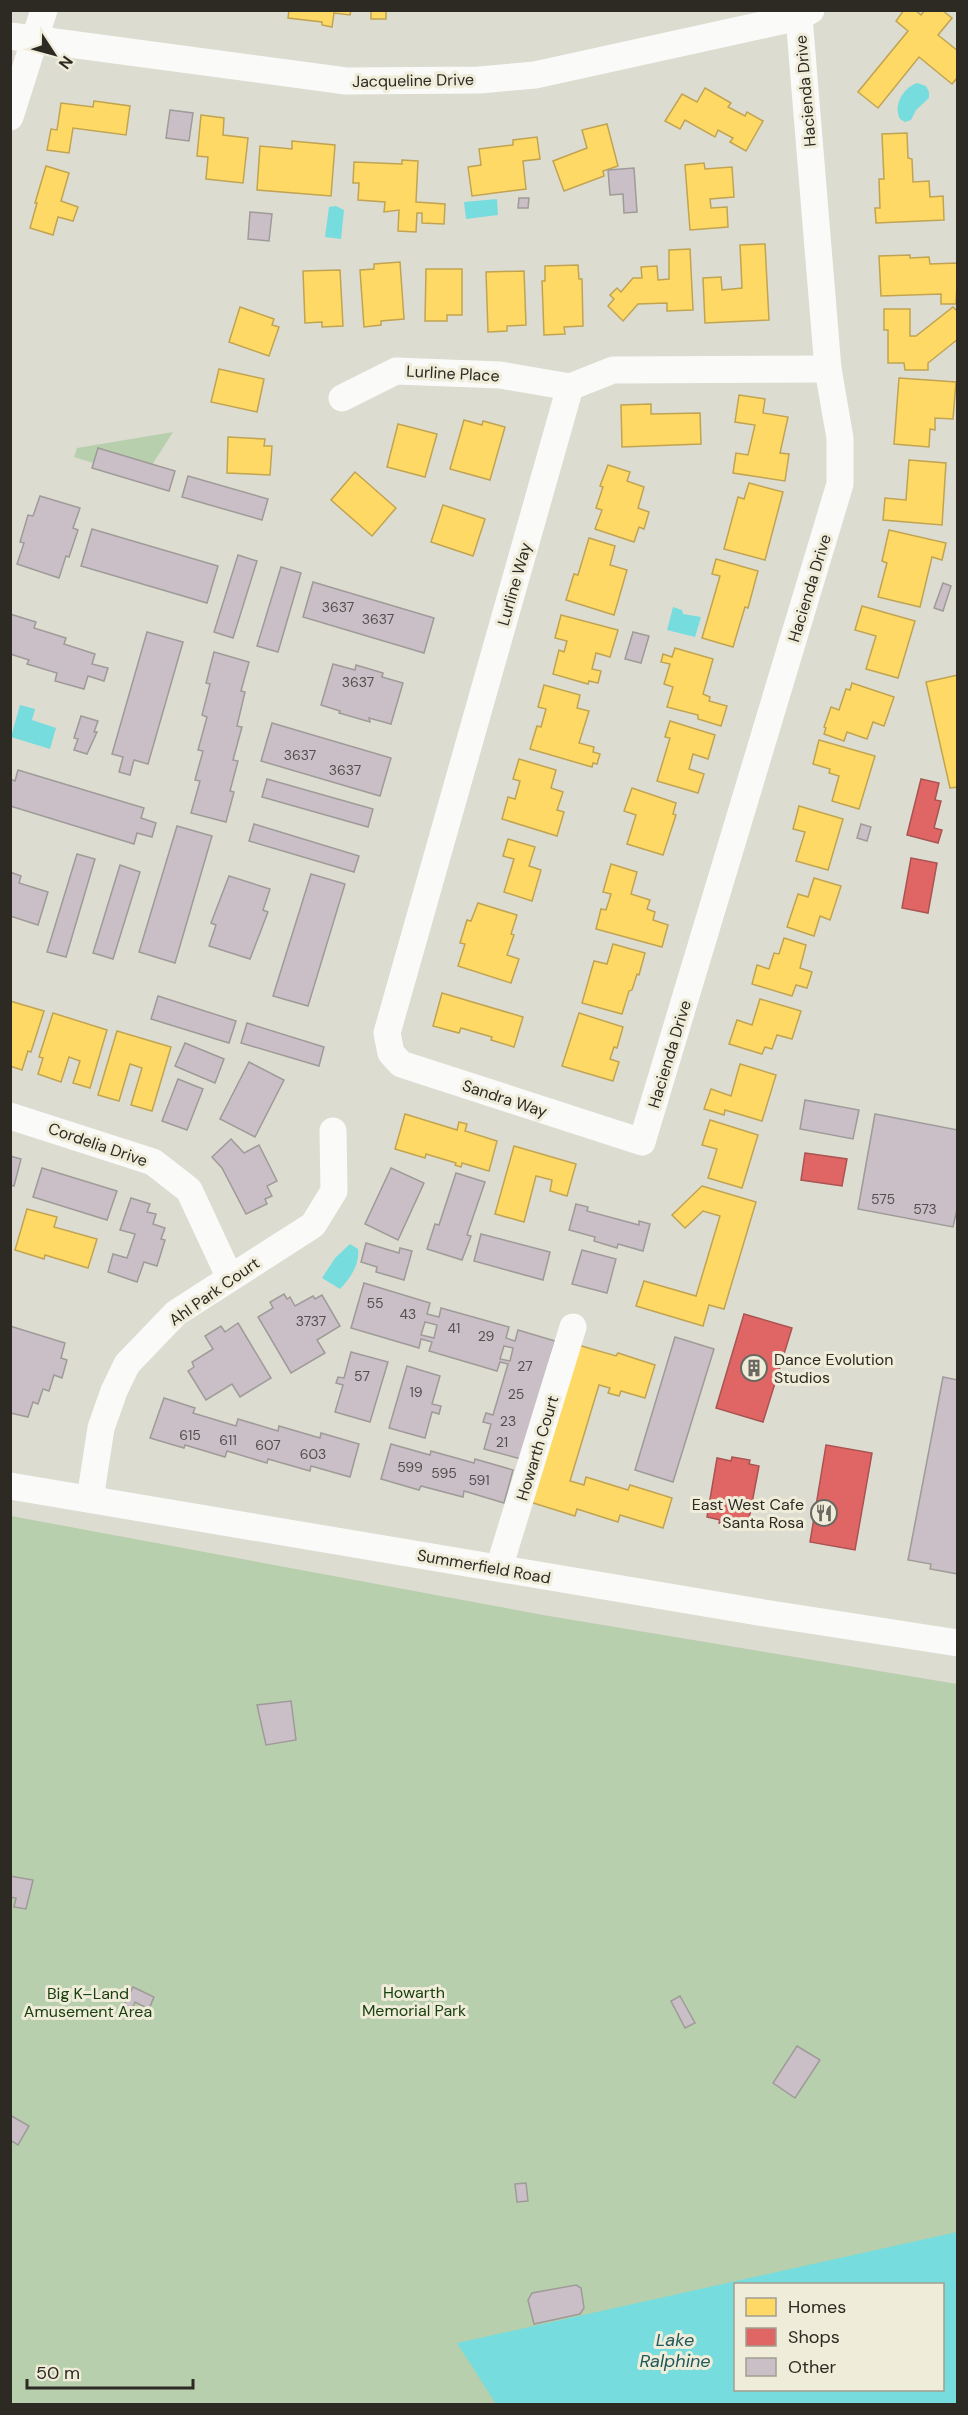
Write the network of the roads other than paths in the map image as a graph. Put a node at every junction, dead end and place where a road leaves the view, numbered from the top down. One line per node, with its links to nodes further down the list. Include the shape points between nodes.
1 (44, 10): 3 (street)
2 (805, 14): 3 (street, Jacqueline Drive, via 535,75 479,80 346,81); 5 (street, Hacienda Drive)
3 (22, 38): 4 (street)
4 (10, 117)
5 (828, 369): 6 (street, via 613,370); 11 (street, Hacienda Drive, via 840,438 840,484)
6 (570, 387): 7 (street, Lurline Place, via 500,375 396,371); 8 (street, Lurline Way)
7 (342, 398)
8 (387, 1033): 11 (street, Sandra Way, via 391,1053 401,1064)
9 (10, 1116): 12 (street, Cordelia Drive, via 153,1162 189,1190)
10 (333, 1131): 12 (street, Ahl Park Court, via 334,1191 313,1224)
11 (642, 1142)
12 (230, 1278): 15 (street, Ahl Park Court, via 176,1313 127,1364 101,1428)
13 (573, 1327): 16 (street, Howarth Court)
14 (10, 1486): 15 (street, Summerfield Road)
15 (90, 1499): 16 (street, Summerfield Road)
16 (499, 1568): 17 (street, Summerfield Road)
17 (957, 1643)

